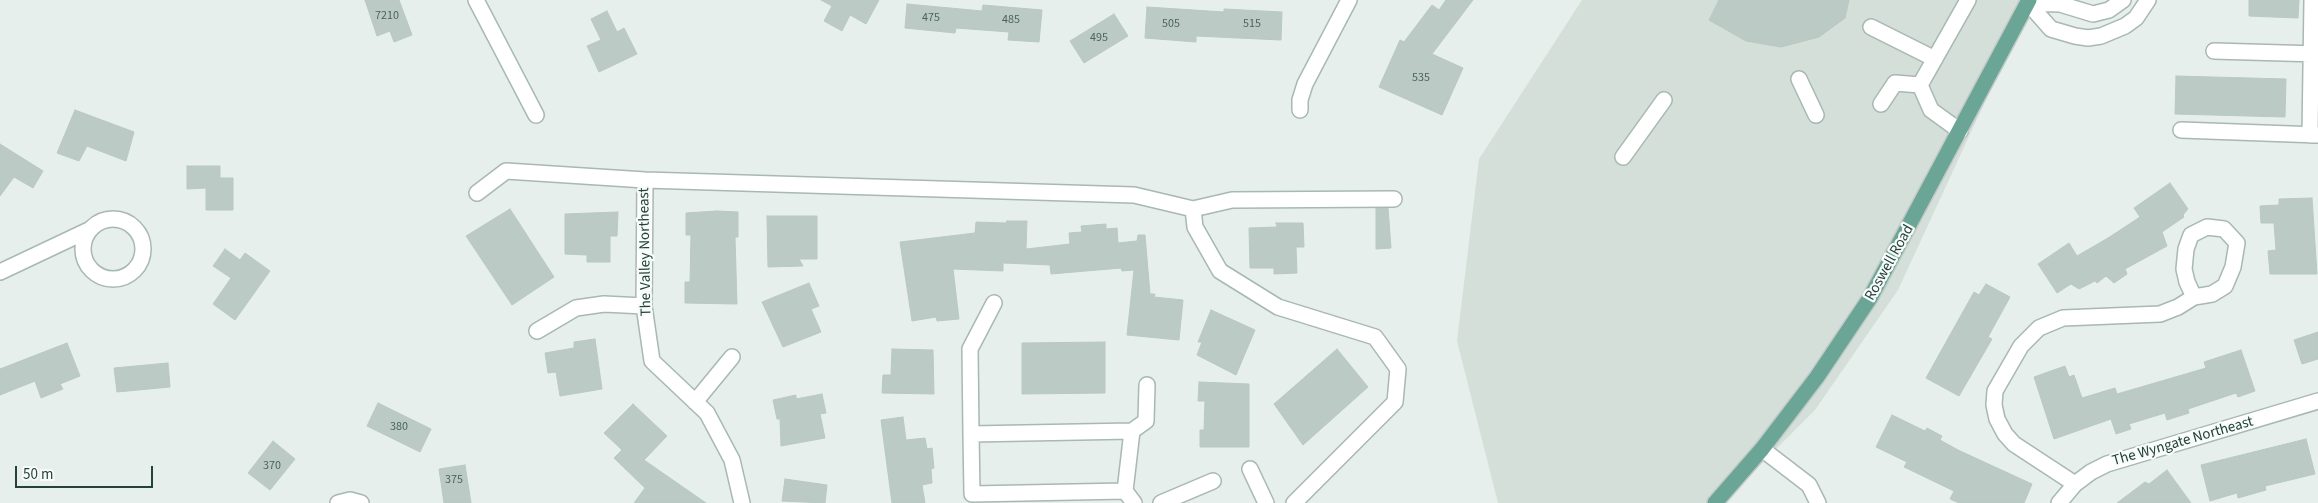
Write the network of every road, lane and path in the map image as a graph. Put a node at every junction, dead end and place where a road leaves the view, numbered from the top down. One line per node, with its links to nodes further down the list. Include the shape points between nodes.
1 (476, 0): 17 (street)
2 (1349, 0): 16 (street, via 1305,84)
3 (1968, 0): 11 (street)
4 (2123, 0): 7 (street, via 2109,10 2093,14 2060,4)
5 (2148, 0): 7 (street, via 2126,26 2088,38 2051,29)
6 (2312, 0): 10 (street)
7 (2029, 1): 20 (main road, Roswell Road)
8 (1871, 27): 11 (street)
9 (2214, 51): 10 (street)
10 (2315, 54): 21 (street)
11 (1935, 59): 13 (street)
12 (1799, 79): 18 (street)
13 (1920, 85): 15 (street, via 1895,83); 20 (street, via 1931,110)
14 (1664, 100): 22 (street)
15 (1882, 104)
16 (1300, 110)
17 (536, 115)
18 (1816, 115)
19 (2181, 130): 21 (street)
20 (1960, 131): 39 (main road, Roswell Road, via 1870,298 1817,377)
21 (2314, 135)
22 (1623, 157)
23 (645, 180): 24 (street, via 506,171); 26 (street, via 1134,195); 31 (street, The Valley Northeast)
24 (477, 193)
25 (1394, 199): 26 (street, via 1232,200)
26 (1193, 209): 49 (street, via 1195,227 1220,271 1278,307 1375,337 1398,369 1395,402)
27 (91, 229): 27 (street, via 109,219 120,220 133,227 142,239 144,250 136,269 129,275 111,279 94,272 88,265 83,247); 28 (street)
28 (0, 272)
29 (2194, 297): 29 (street, via 2184,269 2191,235 2207,227 2224,229 2237,243 2228,280 2225,286 2212,294); 42 (street, via 2160,314 2063,318 2039,328 2021,346 1996,392 1997,419 2014,444)
30 (994, 303): 38 (street, via 970,350)
31 (644, 306): 32 (street, via 604,304 576,308); 36 (street, The Valley Northeast, via 652,361)
32 (537, 331)
33 (732, 357): 36 (street)
34 (1147, 385): 37 (street, via 1146,421)
35 (2318, 400): 42 (street, The Wyngate Northeast, via 2108,464)
36 (695, 402): 46 (street, The Valley Northeast, via 707,413 732,460)
37 (1132, 431): 38 (street); 43 (street)
38 (971, 434): 43 (street, via 972,494)
39 (1762, 449): 50 (main road, Roswell Road); 51 (street, via 1809,485)
40 (1250, 469): 48 (street)
41 (1213, 481): 47 (street)
42 (2074, 484): 52 (street, The Wyngate Northeast)
43 (1130, 497)
44 (338, 503): 45 (street, via 350,500)
45 (361, 503)
46 (742, 503)
47 (1161, 503)
48 (1266, 503)
49 (1294, 503)
50 (1716, 503)
51 (1818, 503)
52 (2059, 503)

